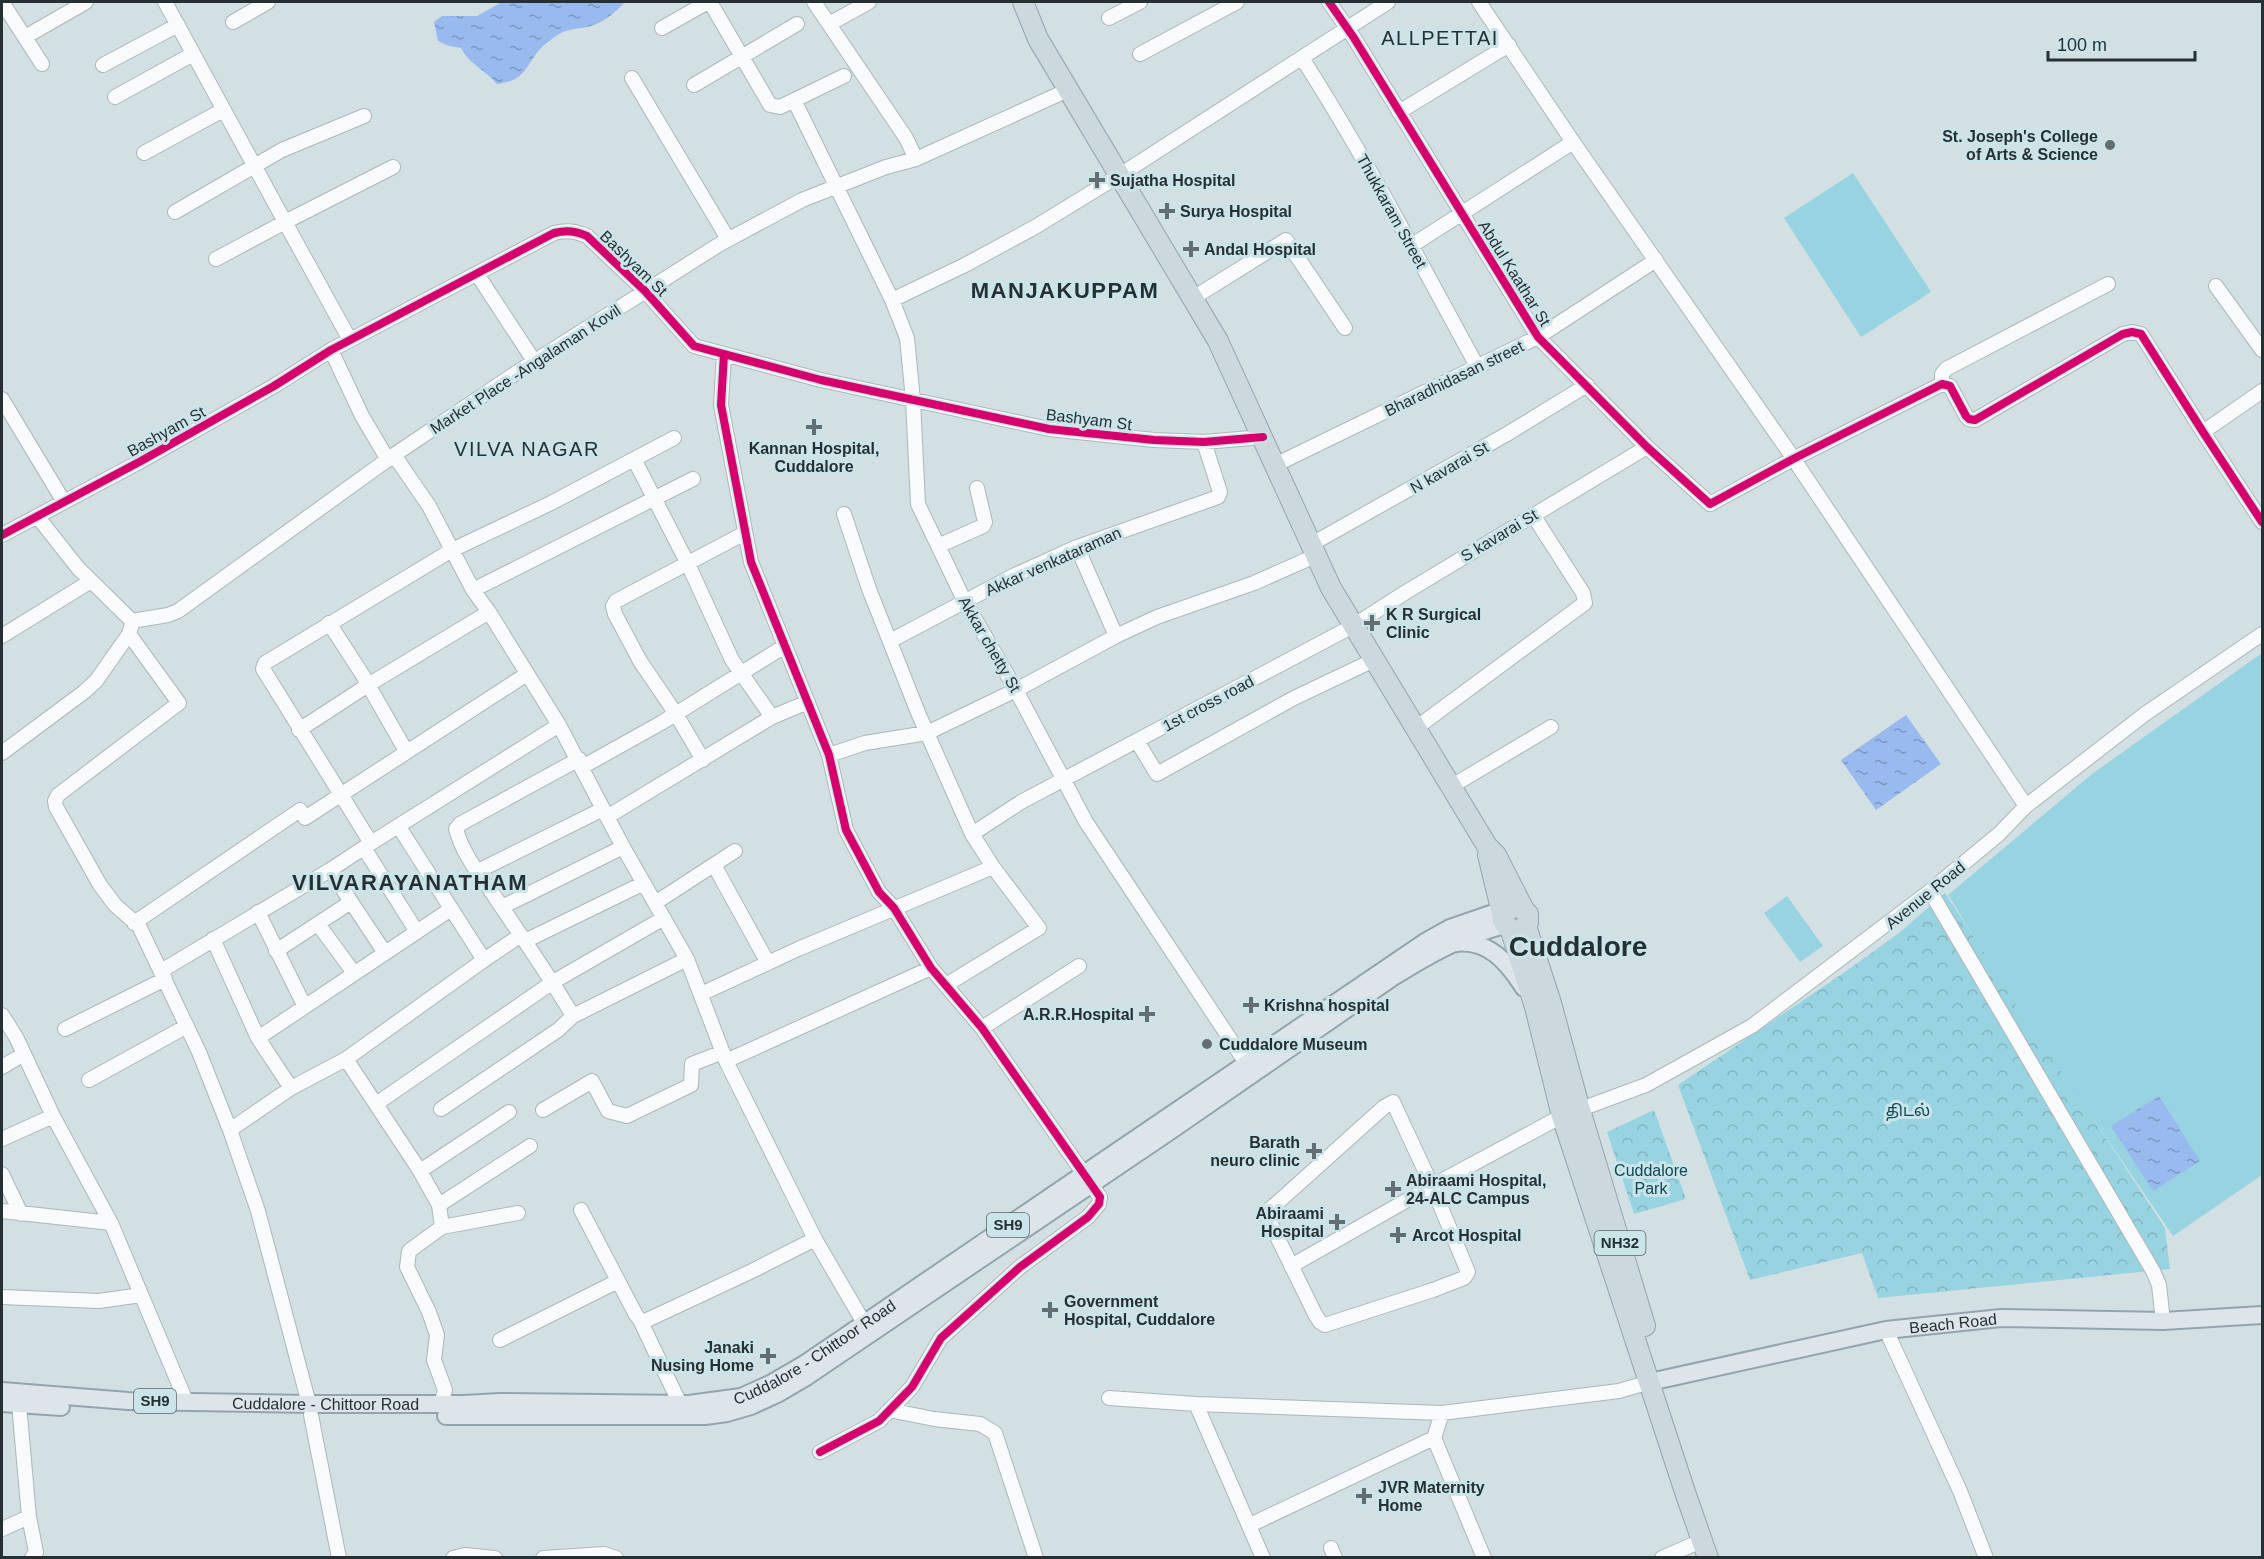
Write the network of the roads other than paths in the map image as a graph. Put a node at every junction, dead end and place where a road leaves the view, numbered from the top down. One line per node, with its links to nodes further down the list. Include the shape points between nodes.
1 (2, 2): 21 (street)
2 (86, 2): 21 (street)
3 (165, 2): 18 (street)
4 (268, 2): 15 (street)
5 (709, 2): 20 (street); 25 (street)
6 (814, 2): 17 (street)
7 (869, 2): 17 (street)
8 (1023, 2): 32 (highway, NH32, via 1038,39)
9 (1140, 2): 14 (street)
10 (1237, 2): 24 (street)
11 (1329, 2): 19 (street, Abdul Kaathar St)
12 (1388, 2): 19 (street)
13 (1479, 2): 22 (street)
14 (1109, 18)
15 (232, 22)
16 (797, 24): 25 (street)
17 (829, 24): 40 (street)
18 (178, 25): 23 (street); 28 (street)
19 (1347, 27): 26 (street); 36 (street, Abdul Kaathar St)
20 (662, 28)
21 (25, 38): 27 (street)
22 (1509, 45): 36 (street); 38 (street)
23 (193, 54): 33 (street); 35 (street)
24 (1140, 54)
25 (741, 56): 31 (street); 34 (street, via 770,105 780,107)
26 (1302, 58): 43 (street); 49 (street, Thukkaram Street, via 1350,134)
27 (42, 64)
28 (103, 65)
29 (844, 76): 34 (street)
30 (632, 78): 48 (street)
31 (694, 85)
32 (1068, 90): 40 (street, Market Place -Angalaman Kovil); 43 (highway, NH32)
33 (115, 98)
34 (794, 100): 44 (street, Akkar chetty St)
35 (223, 110): 39 (street); 41 (street)
36 (1399, 112): 46 (street, Abdul Kaathar St)
37 (364, 116): 41 (street, via 306,138)
38 (1573, 142): 46 (street); 51 (street)
39 (144, 153)
40 (916, 159): 44 (street, Market Place -Angalaman Kovil)
41 (255, 166): 45 (street); 47 (street)
42 (393, 167): 47 (street)
43 (1120, 175): 56 (highway, NH32); 57 (street, via 1003,245)
44 (835, 186): 48 (street, Market Place -Angalaman Kovil); 57 (street, Akkar chetty St)
45 (175, 212)
46 (1461, 213): 49 (street); 59 (street, Abdul Kaathar St)
47 (285, 222): 50 (street); 60 (street)
48 (729, 239): 55 (street, Market Place -Angalaman Kovil)
49 (1411, 246): 65 (street, Thukkaram Street)
50 (216, 259)
51 (1656, 260): 59 (street, Bharadhidasan street); 78 (street)
52 (477, 274): 55 (street, Bashyam St, via 554,233 576,231 587,236); 60 (street, Bashyam St); 64 (street)
53 (2108, 284): 66 (street, via 1946,369)
54 (2216, 286): 62 (street)
55 (645, 291): 63 (street, Bashyam St, via 694,346); 64 (street, Market Place -Angalaman Kovil)
56 (1193, 298): 58 (street, via 1286,240); 72 (highway, NH32)
57 (892, 300): 70 (street, Akkar chetty St, via 906,338)
58 (1345, 328)
59 (1538, 337): 65 (street, Bharadhidasan street); 67 (street, Abdul Kaathar St)
60 (350, 340): 61 (street, Bashyam St)
61 (331, 350): 76 (street, via 362,416); 83 (street, Bashyam St, via 274,386)
62 (2262, 350)
63 (724, 354): 70 (street, Bashyam St); 88 (street, via 721,405)
64 (534, 361): 76 (street, Market Place -Angalaman Kovil)
65 (1477, 366): 79 (street, Bharadhidasan street)
66 (1942, 384): 71 (street, via 1950,386 1966,416 1975,420 2132,332 2141,334); 78 (street)
67 (1587, 385): 75 (street, Abdul Kaathar St); 93 (street, N kavarai St)
68 (2262, 391): 71 (street)
69 (2, 399): 83 (street)
70 (912, 400): 74 (street, Bashyam St, via 1049,429); 90 (street, Akkar chetty St, via 918,504)
71 (2203, 432): 87 (street)
72 (1263, 437): 74 (street, Bashyam St); 79 (highway, NH32)
73 (674, 438): 77 (street)
74 (1204, 442): 91 (street, Akkar venkataraman, via 1220,492 1218,497)
75 (1647, 447): 78 (street, Abdul Kaathar St, via 1710,504); 85 (street, S kavarai St)
76 (391, 457): 92 (street, via 424,498); 101 (street, Market Place -Angalaman Kovil, via 178,611)
77 (634, 459): 82 (street); 92 (street)
78 (1793, 459): 129 (street)
79 (1275, 465): 93 (highway, NH32)
80 (693, 479): 82 (street)
81 (977, 488): 90 (street, via 983,526)
82 (654, 498): 94 (street); 96 (street)
83 (64, 502): 86 (street, Bashyam St)
84 (844, 513): 105 (street)
85 (1533, 515): 100 (street, S kavarai St); 117 (street, via 1583,593 1585,603)
86 (37, 516): 89 (street, Bashyam St); 95 (street)
87 (2262, 522)
88 (745, 533): 94 (street); 106 (street, via 751,562)
89 (2, 536)
90 (938, 546): 97 (street, Akkar chetty St)
91 (1077, 547): 97 (street, Akkar venkataraman); 104 (street)
92 (452, 550): 96 (street); 99 (street)
93 (1312, 550): 100 (highway, NH32); 104 (street, N kavarai St, via 1254,583 1157,617)
94 (688, 564): 108 (street, via 732,660); 113 (street, via 613,606 640,661)
95 (91, 581): 101 (street); 103 (street)
96 (473, 590): 98 (street)
97 (964, 600): 105 (street, Akkar venkataraman); 111 (street, Akkar chetty St)
98 (489, 612): 109 (street); 110 (street)
99 (329, 623): 110 (street); 118 (street, via 265,663 263,669)
100 (1353, 626): 107 (highway, NH32); 120 (street, 1st cross road)
101 (130, 627): 122 (street, via 96,681); 152 (street, via 179,703 55,801 100,885)
102 (2262, 634): 129 (street, Avenue Road, via 2145,714)
103 (2, 636)
104 (1116, 636): 111 (street, N kavarai St)
105 (890, 641): 119 (street)
106 (784, 646): 108 (street); 112 (street)
107 (1374, 660): 117 (highway, NH32); 120 (street, via 1294,698 1157,774)
108 (742, 672): 113 (street); 114 (street)
109 (527, 674): 115 (street); 121 (street)
110 (368, 685): 118 (street); 121 (street)
111 (1017, 690): 119 (street, N kavarai St); 126 (street, Akkar chetty St)
112 (808, 702): 114 (street); 123 (street)
113 (675, 714): 124 (street); 125 (street)
114 (772, 717): 124 (street)
115 (559, 725): 125 (street); 131 (street)
116 (1551, 727): 127 (street)
117 (1416, 728): 127 (highway, NH32)
118 (299, 730): 128 (street)
119 (927, 733): 123 (street, N kavarai St, via 865,743); 132 (street)
120 (1137, 741): 126 (street, 1st cross road)
121 (406, 751): 128 (street)
122 (2, 753)
123 (829, 756): 147 (street, via 846,830 879,892)
124 (703, 760): 130 (street)
125 (580, 763): 130 (street); 140 (street, via 460,824 456,829 458,836)
126 (1063, 780): 132 (street, 1st cross road); 182 (street, Akkar chetty St, via 1086,822)
127 (1452, 786): 134 (highway, NH32)
128 (339, 794): 133 (street); 152 (street)
129 (2026, 806): 143 (street, Avenue Road, via 1999,834)
130 (605, 813): 135 (street); 140 (street)
131 (399, 827): 133 (street); 148 (street)
132 (972, 834): 138 (street)
133 (367, 846): 139 (street); 154 (street)
134 (1487, 846): 142 (highway, NH32); 150 (highway, NH32, via 1496,855)
135 (624, 848): 141 (street); 146 (street)
136 (735, 851): 137 (street)
137 (714, 865): 145 (street); 162 (street)
138 (993, 867): 147 (street); 168 (street, via 1039,928)
139 (330, 870): 144 (street); 149 (street)
140 (478, 871): 146 (street)
141 (644, 883): 145 (street); 156 (street)
142 (1494, 885): 150 (highway, NH32); 155 (main road, via 1479,912)
143 (1930, 891): 189 (street, Avenue Road, via 1752,1026 1646,1084); 212 (street, via 2153,1271 2159,1285)
144 (351, 902): 153 (street); 159 (street)
145 (655, 903): 151 (street)
146 (502, 907): 156 (street)
147 (894, 908): 162 (street); 164 (street)
148 (451, 909): 154 (street); 161 (street)
149 (258, 912): 157 (street); 158 (street)
150 (1511, 917): 155 (main road, Cuddalore - Chittoor Road / SH9); 171 (highway, NH32); 189 (highway, NH32, via 1551,1003)
151 (664, 918): 160 (street); 167 (street)
152 (134, 923): 166 (street)
153 (318, 924): 158 (street); 165 (street)
154 (417, 932): 159 (street)
155 (1450, 936): 171 (main road, via 1496,954 1511,967); 182 (main road, Cuddalore - Chittoor Road / SH9, via 1425,942)
156 (523, 938): 161 (street); 167 (street)
157 (213, 939): 166 (street); 177 (street)
158 (276, 951): 170 (street)
159 (385, 953): 165 (street)
160 (687, 959): 169 (street); 173 (street)
161 (484, 960): 180 (street)
162 (768, 963): 169 (street)
163 (1080, 966): 175 (street)
164 (931, 968): 168 (street); 179 (street)
165 (354, 973): 170 (street)
166 (163, 976): 174 (street); 176 (street)
167 (553, 982): 173 (street); 185 (street)
168 (946, 985): 175 (street)
169 (701, 994): 179 (street)
170 (304, 1005): 177 (street)
171 (1535, 1007): 189 (highway, NH32)
172 (2, 1016): 178 (street)
173 (573, 1016): 186 (street)
174 (187, 1026): 183 (street); 191 (street)
175 (982, 1028): 196 (street)
176 (65, 1029)
177 (258, 1038): 184 (street)
178 (24, 1054): 181 (street); 190 (street)
179 (724, 1056): 187 (street, via 692,1064 692,1085 627,1116 608,1111 592,1081); 205 (street)
180 (345, 1059): 184 (street); 185 (street)
181 (2, 1067)
182 (1250, 1068): 196 (main road, Cuddalore - Chittoor Road / SH9)
183 (89, 1080)
184 (291, 1088): 191 (street)
185 (376, 1104): 194 (street)
186 (441, 1109)
187 (543, 1110)
188 (509, 1112): 194 (street)
189 (1571, 1113): 197 (street, Avenue Road); 216 (highway, NH32)
190 (53, 1116): 192 (street); 203 (street)
191 (230, 1130): 224 (street)
192 (2, 1139)
193 (530, 1146): 198 (street)
194 (420, 1171): 198 (street)
195 (2, 1174): 202 (street)
196 (1087, 1178): 213 (main road, Cuddalore - Chittoor Road / SH9); 226 (street, via 1100,1197 1100,1204 1020,1267 941,1338 912,1387)
197 (1432, 1185): 206 (street, Avenue Road); 206 (street, via 1468,1272 1464,1278 1325,1325 1315,1314); 206 (street, via 1393,1102 1267,1212)
198 (439, 1205): 204 (street)
199 (581, 1210): 207 (street)
200 (2, 1211): 202 (street)
201 (518, 1213): 204 (street)
202 (21, 1214): 203 (street)
203 (111, 1223): 208 (street)
204 (442, 1227): 222 (street, via 409,1251 407,1267 436,1335 434,1360 445,1390)
205 (815, 1239): 211 (street, via 652,1319); 213 (street)
206 (1292, 1266)
207 (618, 1281): 211 (street); 215 (street)
208 (141, 1295): 209 (street, via 99,1301); 219 (street)
209 (2, 1297)
210 (2262, 1315): 212 (main road, Beach Road)
211 (640, 1320): 225 (street)
212 (2163, 1321): 214 (main road, Beach Road, via 2001,1318)
213 (867, 1329): 225 (main road, Cuddalore - Chittoor Road / SH9, via 741,1397)
214 (1886, 1330): 216 (main road, Beach Road); 245 (street)
215 (500, 1340)
216 (1656, 1381): 227 (street, via 1619,1391); 233 (highway, NH32); 244 (highway, NH32)
217 (2, 1391): 219 (main road, Cuddalore - Chittoor Road / SH9, via 128,1401)
218 (1108, 1398): 223 (street)
219 (186, 1401): 224 (main road, Cuddalore - Chittoor Road / SH9)
220 (2, 1403): 221 (main road, Cuddalore - Chittoor Road)
221 (19, 1404): 224 (main road, Cuddalore - Chittoor Road, via 117,1410); 230 (street)
222 (441, 1404): 224 (main road, Cuddalore - Chittoor Road / SH9); 225 (main road, Cuddalore - Chittoor Road / SH9, via 500,1402)
223 (1196, 1404): 227 (street); 231 (street)
224 (317, 1410): 225 (main road, Cuddalore - Chittoor Road); 235 (street)
225 (681, 1410)
226 (889, 1410): 229 (street, via 879,1421); 240 (street, via 980,1424 995,1434)
227 (1442, 1413): 228 (street)
228 (1434, 1438): 231 (street); 242 (street)
229 (820, 1452)
230 (29, 1517): 232 (street); 234 (street, via 36,1545)
231 (1250, 1525): 241 (street)
232 (2, 1529)
233 (1705, 1549): 243 (street)
234 (34, 1557)
235 (339, 1557)
236 (453, 1557): 237 (street)
237 (495, 1557)
238 (543, 1557): 239 (street)
239 (616, 1557)
240 (1036, 1557)
241 (1263, 1557)
242 (1484, 1557)
243 (1662, 1557)
244 (1721, 1557)
245 (1986, 1557)

